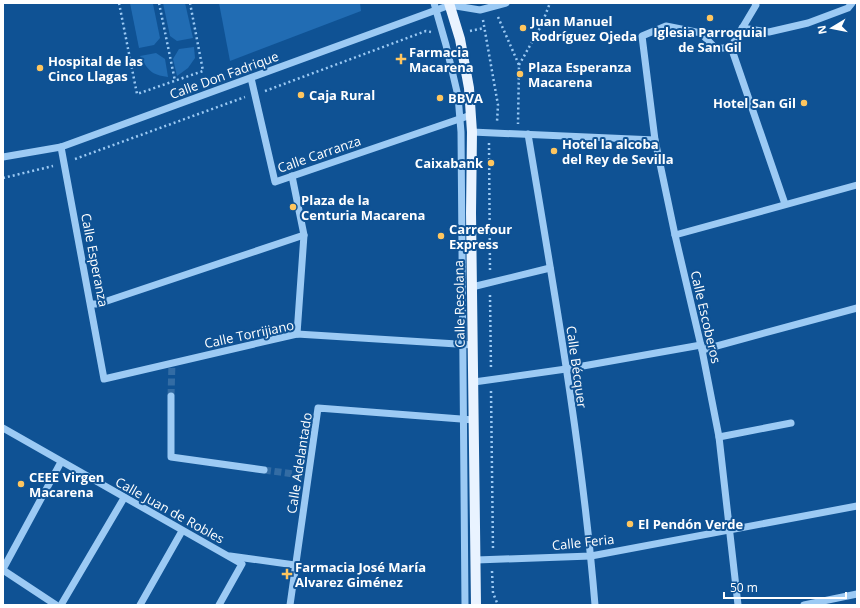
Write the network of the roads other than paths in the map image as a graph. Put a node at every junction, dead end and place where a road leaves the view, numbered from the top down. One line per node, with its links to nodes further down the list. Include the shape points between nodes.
1 (506, 3): 4 (street, via 480,10)
2 (755, 3): 6 (street)
3 (852, 3): 6 (street, via 848,8 808,23 769,32)
4 (450, 4): 5 (street, Calle Don Fadrique); 9 (main road, Calle Resolana, via 459,33 469,88)
5 (435, 6): 8 (street, Calle Don Fadrique); 10 (street, Calle Resolana, via 458,96)
6 (742, 28): 7 (street)
7 (731, 47): 13 (street, Calle Escoberos, via 716,49 701,33 666,26 642,36); 18 (street)
8 (251, 78): 14 (street, Calle Don Fadrique); 16 (street, Calle Carranza, via 275,182)
9 (471, 116): 10 (street, Calle Carranza); 11 (main road, Calle Resolana)
10 (460, 119): 16 (street, Calle Carranza); 26 (street, Calle Resolana)
11 (472, 132): 12 (street); 22 (main road, Calle Resolana)
12 (528, 134): 13 (street); 21 (street, Calle Bécquer)
13 (655, 140): 20 (street, Calle Escoberos)
14 (61, 147): 15 (street, Calle Don Fadrique); 23 (street, Calle Esperanza)
15 (3, 157)
16 (292, 176): 19 (street)
17 (857, 185): 18 (street)
18 (785, 204): 20 (street)
19 (304, 235): 23 (street, via 98,304); 25 (street)
20 (675, 235): 27 (street, Calle Escoberos)
21 (550, 268): 22 (street); 28 (street, Calle Bécquer)
22 (472, 287): 26 (main road, Calle Resolana)
23 (91, 304): 29 (street, Calle Esperanza)
24 (857, 308): 27 (street)
25 (298, 334): 26 (street, Calle Torrijiano); 29 (street, Calle Torrijiano)
26 (468, 344): 30 (main road, Calle Resolana); 32 (street, Calle Resolana)
27 (702, 348): 28 (street); 36 (street, Calle Escoberos)
28 (566, 369): 30 (street); 44 (street, Calle Bécquer)
29 (104, 379)
30 (474, 382): 33 (main road, Calle Resolana)
31 (171, 396): 38 (street, via 170,457)
32 (463, 419): 33 (street, Calle Adelantado); 46 (street, Calle Adelantado, via 318,408); 54 (street, Calle Resolana)
33 (474, 420): 45 (main road, Calle Resolana)
34 (791, 424): 36 (street)
35 (3, 428): 37 (street, Calle Juan de Robles)
36 (718, 437): 41 (street, Calle Escoberos)
37 (61, 462): 39 (street, Calle Juan de Robles); 47 (street)
38 (264, 470)
39 (124, 498): 42 (street, Calle Juan de Robles); 50 (street)
40 (857, 506): 41 (street, Calle Feria)
41 (729, 530): 44 (street, Calle Feria); 57 (street, Calle Escoberos)
42 (182, 531): 43 (street, Calle Juan de Robles); 51 (street)
43 (225, 555): 46 (street); 52 (street, Calle Juan de Robles, via 242,564)
44 (591, 556): 45 (street, Calle Feria); 56 (street, Calle Bécquer)
45 (476, 560): 55 (main road, Calle Resolana)
46 (295, 565): 53 (street, Calle Adelantado)
47 (3, 570): 49 (street)
48 (857, 594): 58 (street)
49 (56, 605)
50 (61, 605)
51 (140, 605)
52 (219, 605)
53 (290, 605)
54 (465, 605)
55 (476, 605)
56 (595, 605)
57 (738, 605)
58 (804, 605)

